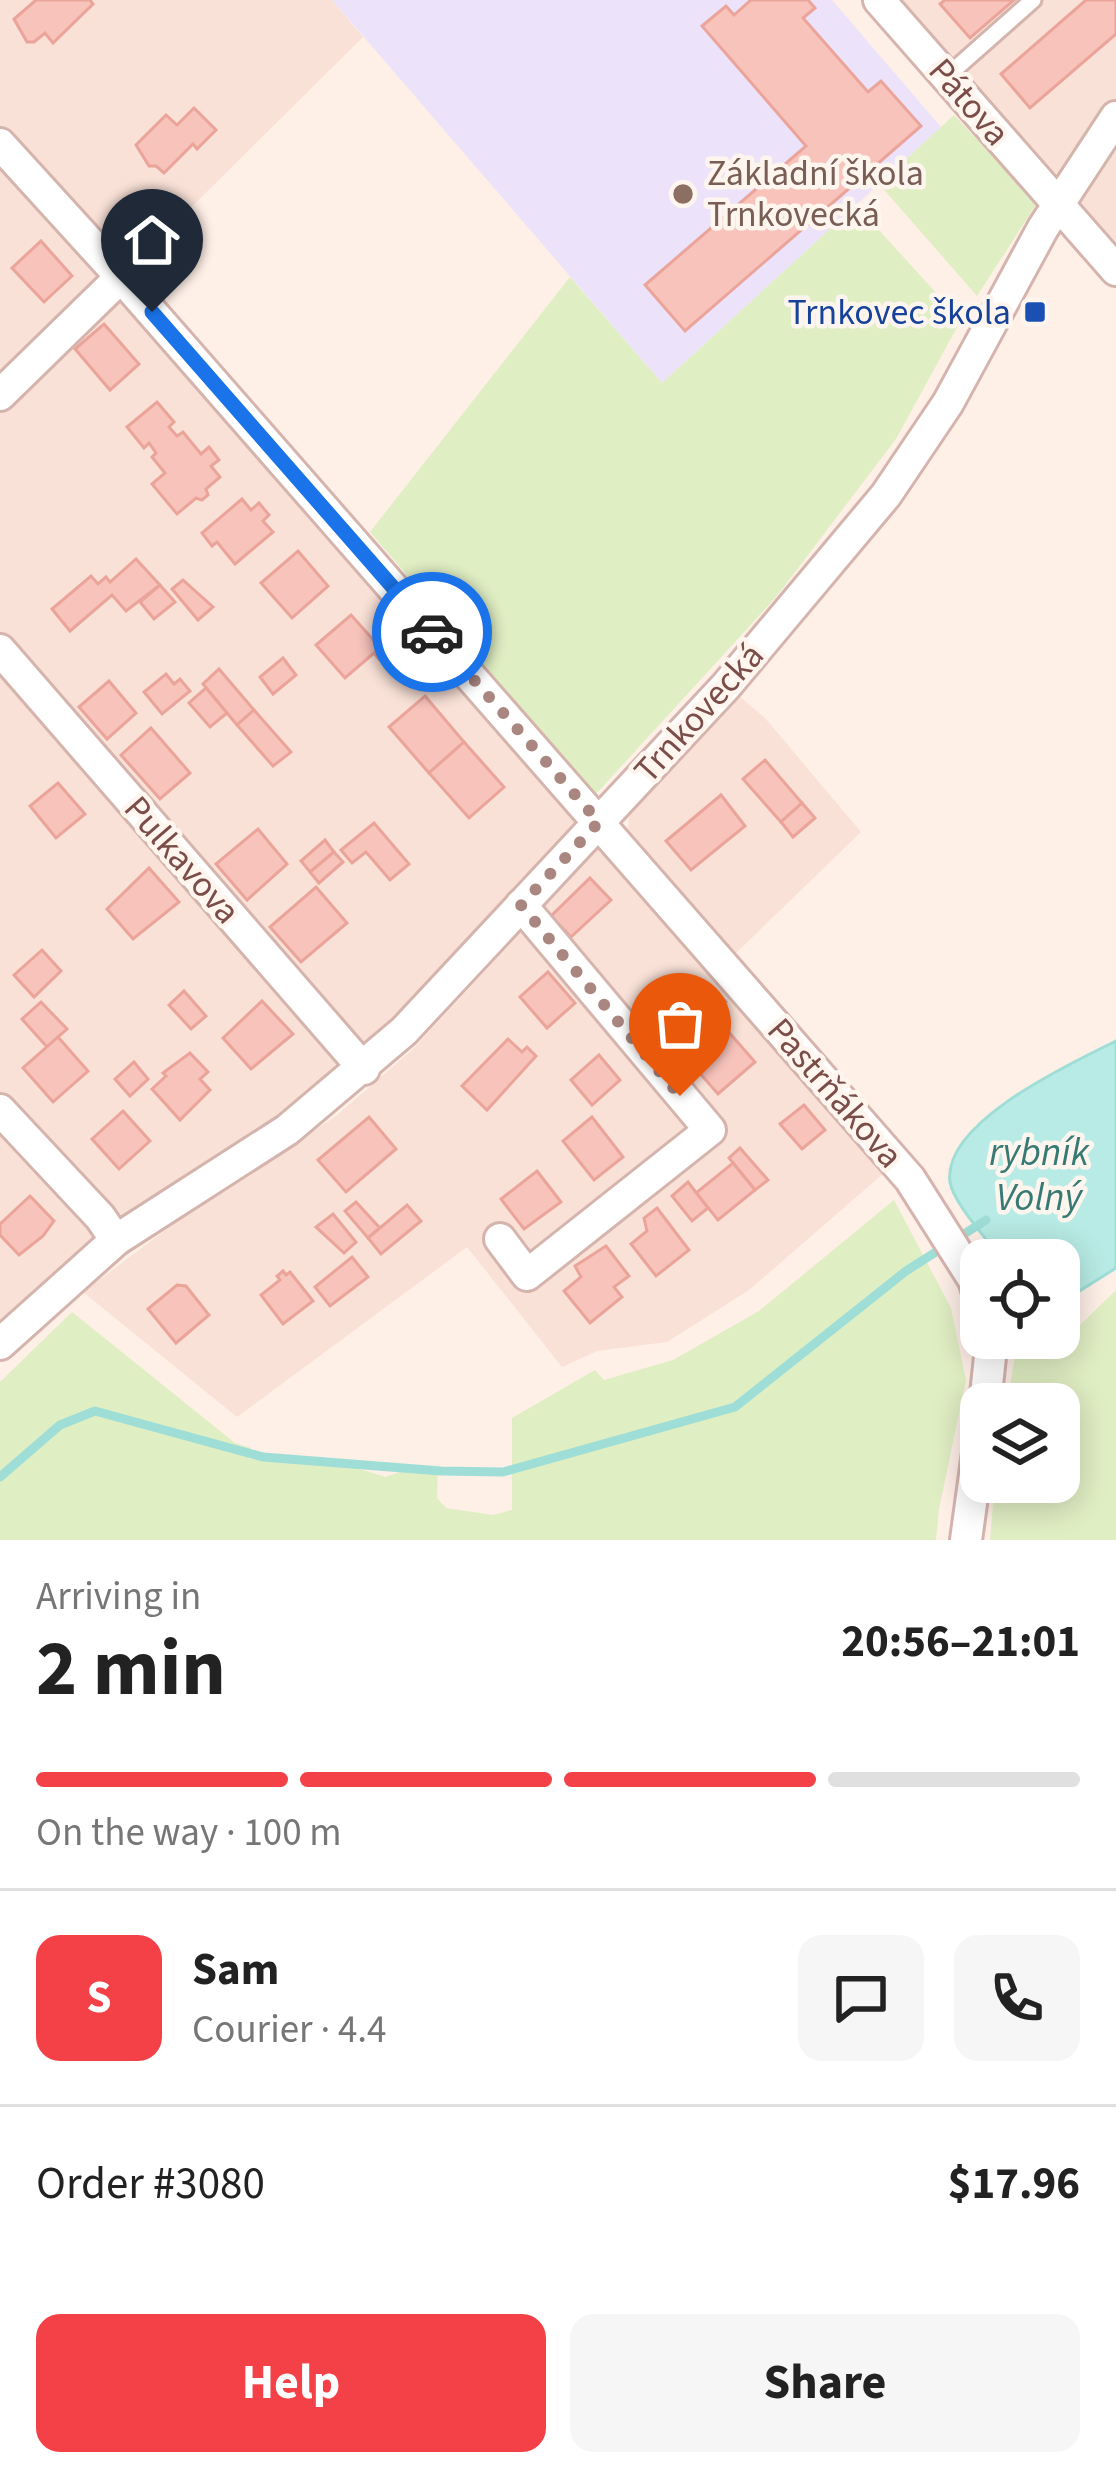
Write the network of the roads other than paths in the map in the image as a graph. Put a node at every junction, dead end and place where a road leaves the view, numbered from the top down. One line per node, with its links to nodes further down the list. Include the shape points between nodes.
1 (879, 0): 3 (street, Pátova)
2 (1033, 0): 3 (lane)
3 (946, 77): 6 (street, Pátova)
4 (1116, 117): 6 (street, Trnkovecká)
5 (0, 144): 8 (street, Pastrňákova)
6 (1058, 204): 7 (street, Pátova); 11 (street, Trnkovecká, via 948,403 886,495)
7 (1116, 270)
8 (121, 277): 9 (street); 11 (street, Pastrňákova)
9 (0, 395)
10 (0, 650): 13 (street, Pulkavova)
11 (599, 822): 12 (street, Trnkovecká); 17 (street, Pastrňákova, via 910,1179)
12 (521, 905): 13 (street, Trnkovecká); 15 (street, via 710,1130 527,1275)
13 (364, 1069): 16 (street, Trnkovecká)
14 (0, 1110): 16 (street)
15 (500, 1239)
16 (116, 1240): 18 (street, Trnkovecká)
17 (960, 1259)
18 (0, 1344)
19 (971, 1503): 20 (street)
20 (966, 1540)

